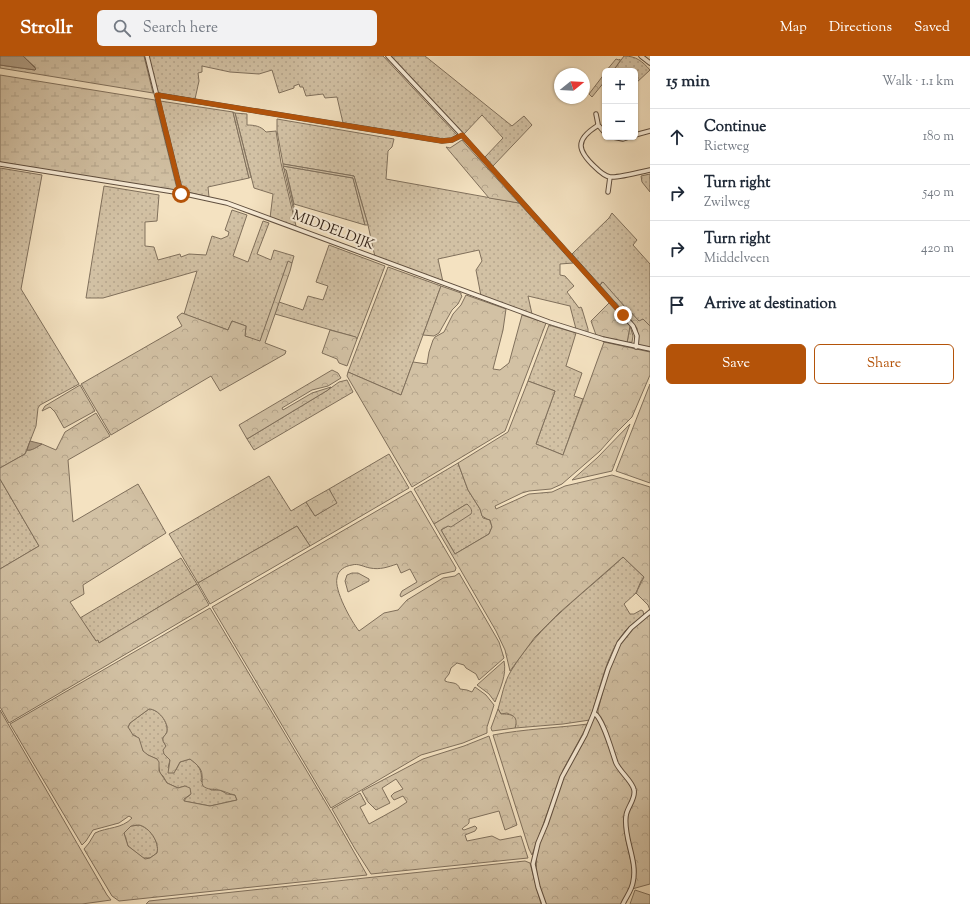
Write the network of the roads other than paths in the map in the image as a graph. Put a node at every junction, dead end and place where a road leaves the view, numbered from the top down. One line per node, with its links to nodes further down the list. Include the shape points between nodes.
1 (147, 56): 5 (street)
2 (388, 56): 11 (street)
3 (641, 56): 4 (street)
4 (650, 63)
5 (157, 95): 11 (street, via 442,141); 16 (street)
6 (596, 114): 7 (street)
7 (597, 126): 8 (street); 14 (street, via 587,132 580,146 588,161 601,173)
8 (602, 130)
9 (650, 131): 10 (street)
10 (638, 134)
11 (462, 135): 17 (street, via 633,326 637,336)
12 (0, 164): 16 (street, MIDDELDIJK)
13 (650, 170): 14 (street)
14 (610, 177): 15 (street)
15 (608, 192)
16 (181, 194): 17 (street, MIDDELDIJK, via 212,199 240,208 549,322)
17 (636, 347): 18 (street, MIDDELDIJK)
18 (650, 349)
19 (650, 612): 20 (street, via 631,628 619,643)
20 (594, 713): 21 (street, via 562,777 538,843 533,864); 22 (street, via 618,767 634,790 626,820 634,875 632,887)
21 (544, 904)
22 (623, 904)

